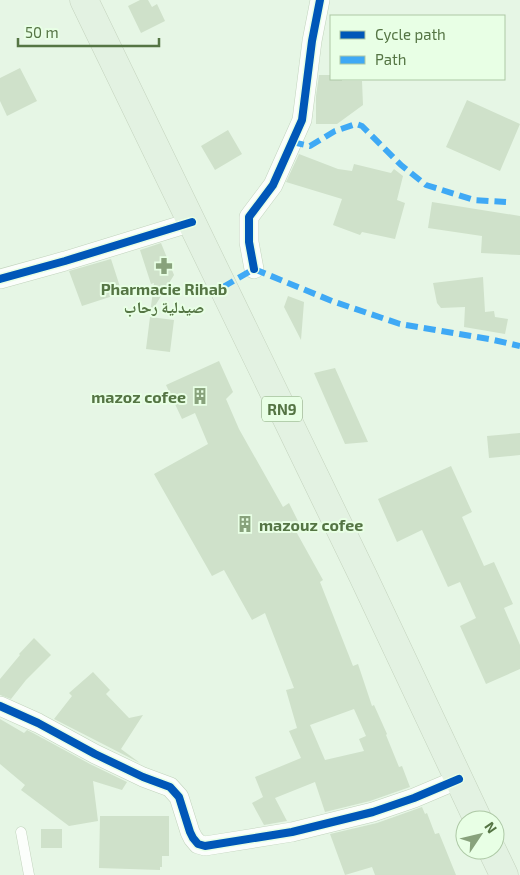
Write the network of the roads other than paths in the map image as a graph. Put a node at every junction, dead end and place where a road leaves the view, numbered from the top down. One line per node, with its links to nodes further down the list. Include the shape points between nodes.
1 (84, 0): 3 (main road, RN9)
2 (320, 0): 4 (street, via 302,120 273,185 249,217)
3 (192, 222): 5 (street); 7 (main road, RN9)
4 (254, 269)
5 (0, 279)
6 (0, 706): 7 (street, via 170,787 180,797 193,838 205,846 292,832 373,812)
7 (459, 779): 8 (main road, RN9)
8 (473, 810)
9 (21, 832): 11 (lane)
10 (497, 860): 12 (main road)
11 (29, 875)
12 (504, 875)

